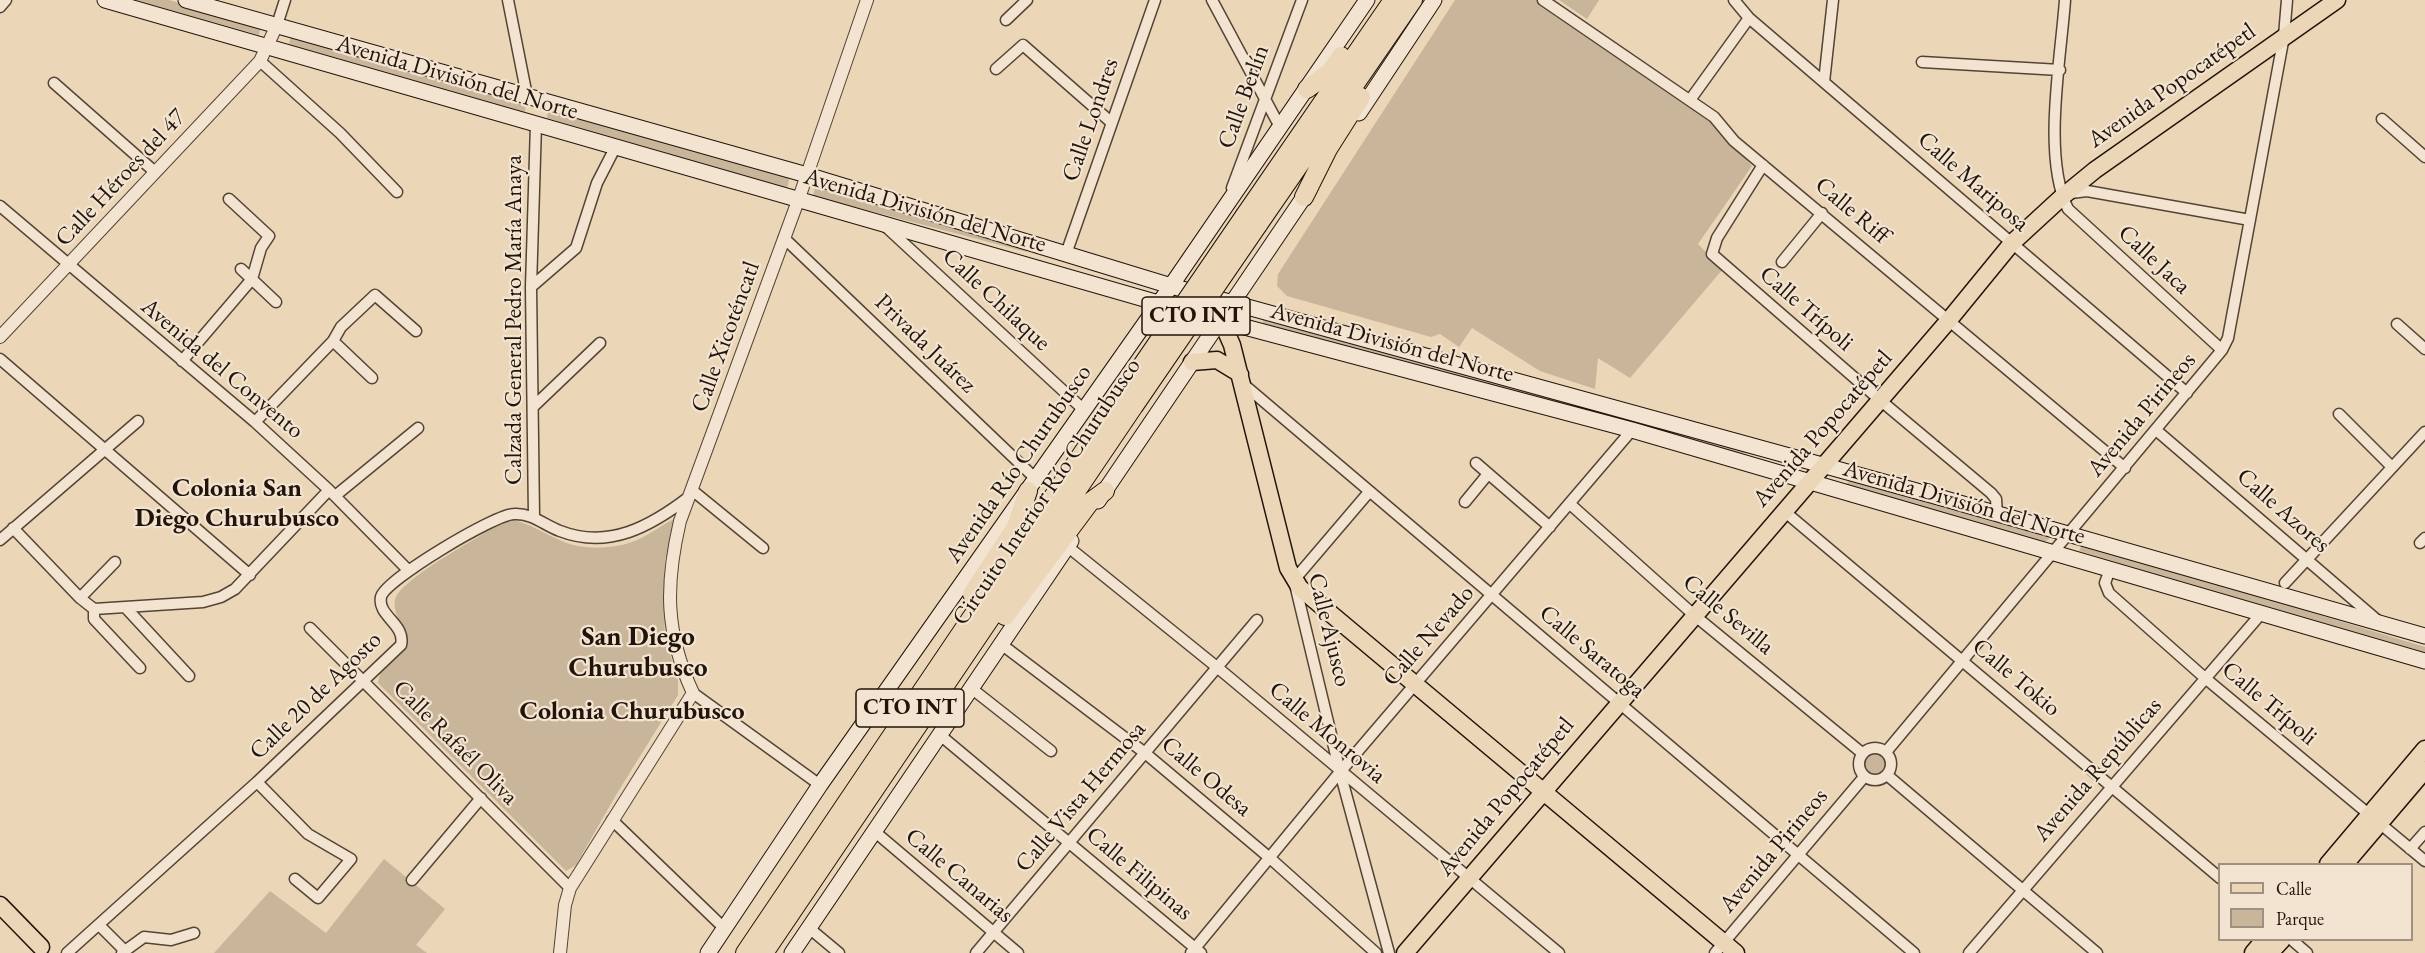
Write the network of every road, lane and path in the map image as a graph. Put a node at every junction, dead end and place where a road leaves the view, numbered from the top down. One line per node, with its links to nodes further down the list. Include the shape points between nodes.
1 (6, 0): 22 (street)
2 (105, 0): 28 (main road, Avenida División del Norte)
3 (186, 0): 25 (main road, Avenida División del Norte)
4 (508, 0): 36 (street)
5 (867, 0): 47 (street, Calle Xicoténcatl)
6 (1028, 0): 24 (street)
7 (1155, 0): 40 (street, Calle Londres)
8 (1212, 0): 38 (street)
9 (1302, 0): 38 (street, Calle Berlín)
10 (1367, 0): 35 (main road, Avenida Río Churubusco / CTO INT)
11 (1379, 0): 35 (highway, via 1330,72)
12 (1393, 0): 56 (highway, Circuito Interior Río Churubusco / CTO INT)
13 (1413, 0): 26 (highway, Circuito Interior Río Churubusco / CTO INT)
14 (1434, 0): 49 (main road, CTO INT)
15 (1543, 0): 37 (street, Calle Riff)
16 (1734, 0): 23 (street, Calle Mariposa)
17 (1833, 0): 33 (street)
18 (2065, 0): 32 (street)
19 (2287, 0): 27 (street, Avenida Pirineos)
20 (2337, 0): 27 (main road, Avenida Popocatépetl)
21 (284, 1): 25 (street)
22 (0, 7)
23 (1749, 18): 33 (street, Calle Mariposa); 37 (street)
24 (1006, 20)
25 (277, 25): 28 (street, Calle Héroes del 47); 36 (main road, Avenida División del Norte)
26 (1391, 32): 49 (highway, via 1385,60 1328,149); 56 (highway, Circuito Interior Río Churubusco / CTO INT)
27 (2284, 36): 50 (main road, Avenida Popocatépetl); 57 (street, Avenida Pirineos)
28 (268, 47): 29 (street, Calle Héroes del 47); 41 (main road, Avenida División del Norte)
29 (260, 61): 46 (street, Calle Héroes del 47); 48 (street, via 340,133)
30 (1922, 62): 32 (street)
31 (996, 69): 40 (street, via 1023,45)
32 (2060, 70): 50 (street, via 2055,153)
33 (1824, 82): 62 (street, Calle Mariposa)
34 (54, 83): 46 (street)
35 (1307, 89): 42 (main road, Avenida Río Churubusco / CTO INT)
36 (527, 96): 47 (main road, Avenida División del Norte)
37 (1690, 100): 45 (street, Calle Riff, via 1714,117 1734,141)
38 (1266, 103): 42 (street); 54 (street, Calle Berlín)
39 (2382, 119): 44 (street)
40 (1112, 123): 64 (street, Calle Londres)
41 (536, 124): 43 (main road, Avenida División del Norte); 73 (street, Calzada General Pedro María Anaya)
42 (1280, 127): 54 (main road, Avenida Río Churubusco / CTO INT)
43 (616, 146): 51 (main road, Avenida División del Norte); 73 (street, via 597,183 576,248)
44 (2425, 157)
45 (1763, 165): 55 (street, Calle Riff); 93 (street, Calle Trípoli, via 1717,238 1712,254)
46 (155, 172): 68 (street, Calle Héroes del 47)
47 (807, 175): 51 (street, Calle Xicoténcatl); 64 (main road, Avenida División del Norte)
48 (397, 192)
49 (1304, 197): 65 (main road, CTO INT)
50 (2062, 197): 57 (street, via 2087,191); 62 (main road, Avenida Popocatépetl); 86 (street, Calle Jaca, via 2068,209)
51 (799, 198): 58 (main road, Avenida División del Norte); 60 (street, Calle Xicoténcatl)
52 (229, 199): 70 (street, via 268,236)
53 (0, 206): 68 (street, Avenida del Convento)
54 (1224, 209): 59 (main road, Avenida Río Churubusco / CTO INT)
55 (1822, 213): 67 (street); 78 (street, Calle Riff)
56 (1252, 220): 94 (highway, Circuito Interior Río Churubusco / CTO INT, bridge)
57 (2250, 220): 86 (street, Avenida Pirineos, via 2228,338)
58 (879, 221): 75 (main road, Avenida División del Norte); 96 (street, Calle Chilaque)
59 (1210, 230): 61 (main road, Avenida Río Churubusco / CTO INT); 63 (main road)
60 (784, 238): 113 (street, Privada Juárez); 117 (street, Calle Xicoténcatl)
61 (1201, 243): 63 (main road); 72 (main road, Avenida Río Churubusco / CTO INT)
62 (2012, 243): 78 (main road, Avenida Popocatépetl); 92 (street, Calle Mariposa)
63 (1216, 245): 66 (main road)
64 (1066, 254): 72 (main road, Avenida División del Norte)
65 (1262, 259): 66 (main road); 71 (main road, CTO INT)
66 (1240, 260): 71 (main road)
67 (1782, 262)
68 (67, 266): 82 (street, Calle Héroes del 47); 89 (street, Avenida del Convento)
69 (241, 269): 70 (street)
70 (252, 279): 74 (street); 89 (street)
71 (1248, 280): 76 (main road, CTO INT)
72 (1171, 286): 75 (main road, Avenida Río Churubusco / CTO INT); 76 (main road, Avenida División del Norte)
73 (531, 287): 95 (street, Calzada General Pedro María Anaya)
74 (276, 302)
75 (1160, 302): 77 (main road, Avenida División del Norte); 80 (main road, Avenida Río Churubusco / CTO INT)
76 (1233, 302): 77 (main road, CTO INT); 105 (main road, Avenida División del Norte)
77 (1221, 320): 88 (main road, CTO INT); 91 (main road, Calle Ajusco); 101 (main road, Avenida División del Norte)
78 (1949, 320): 93 (main road, Avenida Popocatépetl); 110 (street, Calle Riff)
79 (2397, 324): 85 (street)
80 (1140, 330): 88 (main road, via 1157,329 1191,343); 96 (main road, Avenida Río Churubusco / CTO INT)
81 (416, 331): 83 (street, via 375,295 341,327)
82 (0, 337)
83 (333, 341): 90 (street); 99 (street)
84 (600, 343): 95 (street)
85 (2425, 349)
86 (2222, 350): 92 (street, Avenida Pirineos)
87 (0, 359): 104 (street)
88 (1195, 359): 91 (main road, via 1217,360); 114 (main road, CTO INT)
89 (182, 361): 99 (street, Avenida del Convento)
90 (372, 378)
91 (1241, 379): 115 (street, Calle Saratoga); 135 (main road, Calle Ajusco)
92 (2187, 393): 102 (street, Avenida Pirineos)
93 (1880, 400): 108 (main road, Avenida Popocatépetl); 121 (street, Calle Trípoli, via 1990,493 1998,505)
94 (1127, 401): 148 (highway, Circuito Interior Río Churubusco / CTO INT); 160 (highway, Circuito Interior Río Churubusco / CTO INT)
95 (533, 407): 122 (street, Calzada General Pedro María Anaya)
96 (1084, 410): 113 (main road, Avenida Río Churubusco / CTO INT)
97 (2339, 414): 109 (street)
98 (138, 421): 104 (street)
99 (255, 422): 116 (street, Avenida del Convento)
100 (418, 428): 116 (street)
101 (1632, 430): 106 (main road, Avenida División del Norte); 119 (street, Calle Nevado)
102 (2156, 430): 110 (street, Avenida Pirineos); 130 (street, Calle Azores)
103 (2425, 432): 109 (street)
104 (104, 450): 124 (street); 134 (street)
105 (1783, 455): 106 (main road, via 1788,464 1783,469 1734,456); 108 (main road, Avenida División del Norte)
106 (1727, 458): 112 (main road, Avenida División del Norte)
107 (1476, 463): 111 (street)
108 (1823, 465): 112 (main road, Avenida Popocatépetl); 121 (main road, Avenida División del Norte)
109 (2392, 467): 130 (street)
110 (2125, 468): 125 (street, Avenida Pirineos)
111 (1488, 474): 118 (street); 123 (street)
112 (1809, 482): 120 (main road, Avenida Popocatépetl); 129 (main road, Avenida División del Norte)
113 (1032, 485): 148 (highway, via 1016,527 954,625); 172 (main road, Avenida Río Churubusco / CTO INT)
114 (1105, 491): 127 (main road, CTO INT); 160 (highway, via 1090,502 967,672)
115 (1369, 492): 135 (street); 137 (street, Calle Saratoga)
116 (332, 493): 133 (street, Avenida del Convento); 134 (street)
117 (691, 493): 122 (street, Calle 20 de Agosto, via 646,527 616,536 573,536); 128 (street); 158 (street, Calle Xicoténcatl, via 671,561 671,635)
118 (1465, 502)
119 (1570, 504): 123 (street, Calle Nevado); 141 (street, Calle Sevilla)
120 (1784, 511): 141 (main road, Avenida Popocatépetl); 149 (street, Calle Tokio)
121 (1997, 514): 125 (main road, Avenida División del Norte)
122 (534, 516): 133 (street, Calle 20 de Agosto, via 500,517)
123 (1550, 527): 137 (street, Calle Nevado)
124 (13, 528): 126 (street); 138 (street)
125 (2070, 535): 129 (street, Avenida Pirineos); 144 (main road, Avenida División del Norte)
126 (0, 540)
127 (1068, 546): 147 (main road, CTO INT); 152 (street, Calle Monrovia)
128 (763, 548)
129 (2055, 552): 132 (main road, Avenida División del Norte); 149 (street, Avenida Pirineos)
130 (2306, 559): 136 (street); 144 (street, Calle Azores)
131 (115, 562): 138 (street)
132 (2110, 569): 142 (main road, Avenida División del Norte); 154 (street, Calle Trípoli, via 2105,583 2109,593)
133 (409, 571): 155 (street, Calle 20 de Agosto, via 386,588 381,600 401,633 400,645)
134 (250, 575): 139 (street, via 228,593 204,602)
135 (1294, 580): 156 (main road); 168 (street, Calle Ajusco)
136 (2285, 583)
137 (1492, 595): 156 (street, Calle Nevado); 159 (street, Calle Saratoga)
138 (80, 598): 140 (street)
139 (126, 608): 140 (street); 153 (street)
140 (94, 609): 151 (street, via 94,620)
141 (1694, 615): 159 (main road, Avenida Popocatépetl); 166 (street, Calle Sevilla)
142 (2260, 615): 150 (main road, Avenida División del Norte); 154 (street, Avenida Repúblicas)
143 (1257, 620): 152 (street, Calle Vista Hermosa)
144 (2382, 624): 146 (main road, Avenida División del Norte)
145 (310, 628): 155 (street, Calle Rafaél Oliva)
146 (2425, 636)
147 (1001, 644): 157 (main road, CTO INT); 165 (street, Calle Odesa)
148 (950, 649): 209 (highway, Circuito Interior Río Churubusco / CTO INT)
149 (1963, 660): 164 (street, Avenida Pirineos); 173 (street, Calle Tokio)
150 (2425, 661)
151 (140, 668)
152 (1218, 668): 165 (street, Calle Vista Hermosa); 168 (street, Calle Monrovia)
153 (189, 676)
154 (2205, 678): 173 (street, Avenida Repúblicas); 176 (street, Calle Trípoli)
155 (363, 682): 171 (street, Calle 20 de Agosto); 175 (street, Calle Rafaél Oliva)
156 (1416, 683): 168 (street, Calle Nevado); 174 (main road)
157 (971, 688): 161 (main road, CTO INT); 163 (street)
158 (693, 693): 172 (street); 177 (street)
159 (1619, 702): 174 (main road, Avenida Popocatépetl); 182 (street, Calle Saratoga)
160 (930, 707): 210 (highway, Circuito Interior Río Churubusco / CTO INT)
161 (940, 735): 178 (main road, CTO INT); 180 (street, Calle Filipinas)
162 (2425, 749): 176 (main road)
163 (1051, 751)
164 (1886, 752): 166 (street, via 1876,747); 169 (street, via 1891,760)
165 (1145, 753): 180 (street, Calle Vista Hermosa); 183 (street, Calle Odesa)
166 (1862, 753): 170 (street, via 1858,766)
167 (2425, 770): 176 (main road)
168 (1341, 772): 183 (street, Calle Nevado); 188 (street, Calle Monrovia); 216 (street, Calle Ajusco)
169 (1887, 775): 170 (street, via 1874,780); 192 (street)
170 (1864, 777): 182 (street, Avenida Pirineos)
171 (257, 782): 189 (street, via 308,834 351,859 318,898); 194 (street, Calle 20 de Agosto)
172 (820, 785): 195 (main road, Avenida Río Churubusco / CTO INT)
173 (2111, 786): 187 (street, Calle Tokio); 192 (street, Avenida Repúblicas)
174 (1543, 790): 188 (main road, Avenida Popocatépetl); 202 (main road)
175 (481, 798): 190 (street); 191 (street, Calle Rafaél Oliva)
176 (2375, 819): 181 (street, Calle Trípoli); 185 (main road); 186 (main road)
177 (612, 820): 191 (street); 195 (street)
178 (874, 831): 196 (main road, CTO INT); 198 (street, Calle Canarias)
179 (2425, 832): 181 (street)
180 (1069, 843): 198 (street, Calle Vista Hermosa); 204 (street, Calle Filipinas)
181 (2410, 849): 184 (street, Calle Trípoli)
182 (1798, 855): 202 (street, Avenida Pirineos); 219 (street, Calle Saratoga)
183 (1271, 859): 204 (street, Calle Nevado); 215 (street, Calle Odesa)
184 (2425, 861)
185 (2329, 863)
186 (2346, 863)
187 (2218, 876)
188 (1470, 878): 217 (main road, Avenida Popocatépetl); 218 (street, Calle Monrovia)
189 (296, 879)
190 (412, 880)
191 (570, 888): 207 (street)
192 (2023, 891): 220 (street, Avenida Repúblicas); 221 (street)
193 (0, 905): 203 (main road)
194 (99, 925): 205 (street); 206 (street, Calle 20 de Agosto)
195 (724, 928): 208 (main road, Avenida Río Churubusco / CTO INT)
196 (809, 928): 211 (main road, CTO INT); 212 (street)
197 (194, 933): 205 (street, via 171,940 144,937)
198 (993, 933): 213 (street, Calle Vista Hermosa); 214 (street, Calle Canarias)
199 (2262, 941): 222 (main road)
200 (2280, 941): 223 (main road)
201 (2294, 941): 224 (street)
202 (1725, 950)
203 (45, 951)
204 (1195, 951)
205 (124, 952)
206 (67, 953)
207 (560, 953)
208 (708, 953)
209 (745, 953)
210 (764, 953)
211 (792, 953)
212 (838, 953)
213 (976, 953)
214 (1018, 953)
215 (1376, 953)
216 (1389, 953)
217 (1405, 953)
218 (1559, 953)
219 (1914, 953)
220 (1969, 953)
221 (2097, 953)
222 (2253, 953)
223 (2270, 953)
224 (2307, 953)

